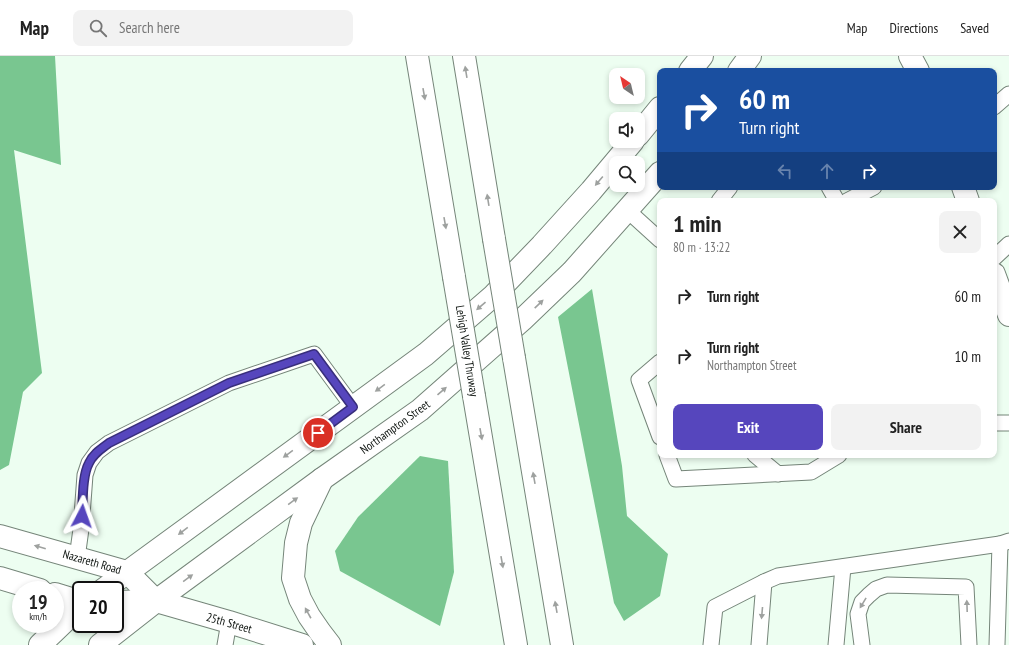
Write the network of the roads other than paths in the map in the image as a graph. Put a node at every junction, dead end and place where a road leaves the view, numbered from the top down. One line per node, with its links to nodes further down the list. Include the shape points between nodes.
1 (417, 56): 53 (main road, Lehigh Valley Thruway, one-way to 53, bridge)
2 (464, 56): 54 (main road, one-way to 2, bridge)
3 (702, 56): 6 (main road)
4 (910, 56): 7 (main road)
5 (928, 56): 8 (main road)
6 (692, 68)
7 (916, 68)
8 (929, 68)
9 (1009, 94): 10 (lane)
10 (997, 104)
11 (657, 112): 12 (main road)
12 (645, 126)
13 (627, 148): 26 (main road, one-way to 26, via 591,191 493,296 426,354)
14 (657, 176): 19 (main road, Northampton Street)
15 (728, 190): 17 (lane)
16 (868, 190): 18 (lane)
17 (721, 198)
18 (853, 198)
19 (627, 210): 20 (lane); 34 (main road, Northampton Street, one-way to 19, via 420,410 479,358 572,272)
20 (657, 237)
21 (1009, 244): 22 (lane)
22 (997, 255)
23 (997, 282): 24 (main road)
24 (1009, 315)
25 (656, 371): 29 (lane, via 639,380)
26 (353, 407): 37 (lane, via 314,354 229,383 109,443 97,452 89,463 85,475); 39 (main road, one-way to 39)
27 (997, 423): 28 (lane)
28 (1009, 424)
29 (657, 429)
30 (668, 458): 33 (lane, via 676,479)
31 (759, 458): 33 (lane)
32 (834, 458): 33 (lane, via 811,472)
33 (778, 474)
34 (322, 479): 44 (main road, Northampton Street, one-way to 34); 52 (main road, one-way to 34, via 309,616 292,578 301,523)
35 (0, 536): 37 (main road, Nazareth Road, one-way to 35)
36 (1004, 542): 38 (lane); 60 (lane)
37 (77, 558): 39 (main road, Nazareth Road)
38 (843, 567): 43 (lane, via 778,576); 57 (lane)
39 (128, 572): 41 (main road); 44 (main road, Nazareth Road)
40 (0, 578): 42 (main road)
41 (116, 581)
42 (12, 582)
43 (764, 582): 55 (lane, via 715,607); 56 (lane, one-way to 56)
44 (156, 601): 45 (main road); 47 (main road, 25th Street); 49 (main road, Northampton Street)
45 (124, 602)
46 (72, 614): 48 (main road)
47 (229, 622): 50 (lane); 51 (main road, 25th Street)
48 (40, 645)
49 (100, 645)
50 (225, 645)
51 (302, 645)
52 (330, 645)
53 (516, 645)
54 (562, 645)
55 (711, 645)
56 (759, 645)
57 (836, 645)
58 (862, 645): 59 (lane, one-way to 58, via 966,586 887,585 862,602 858,614)
59 (969, 645)
60 (997, 645)

